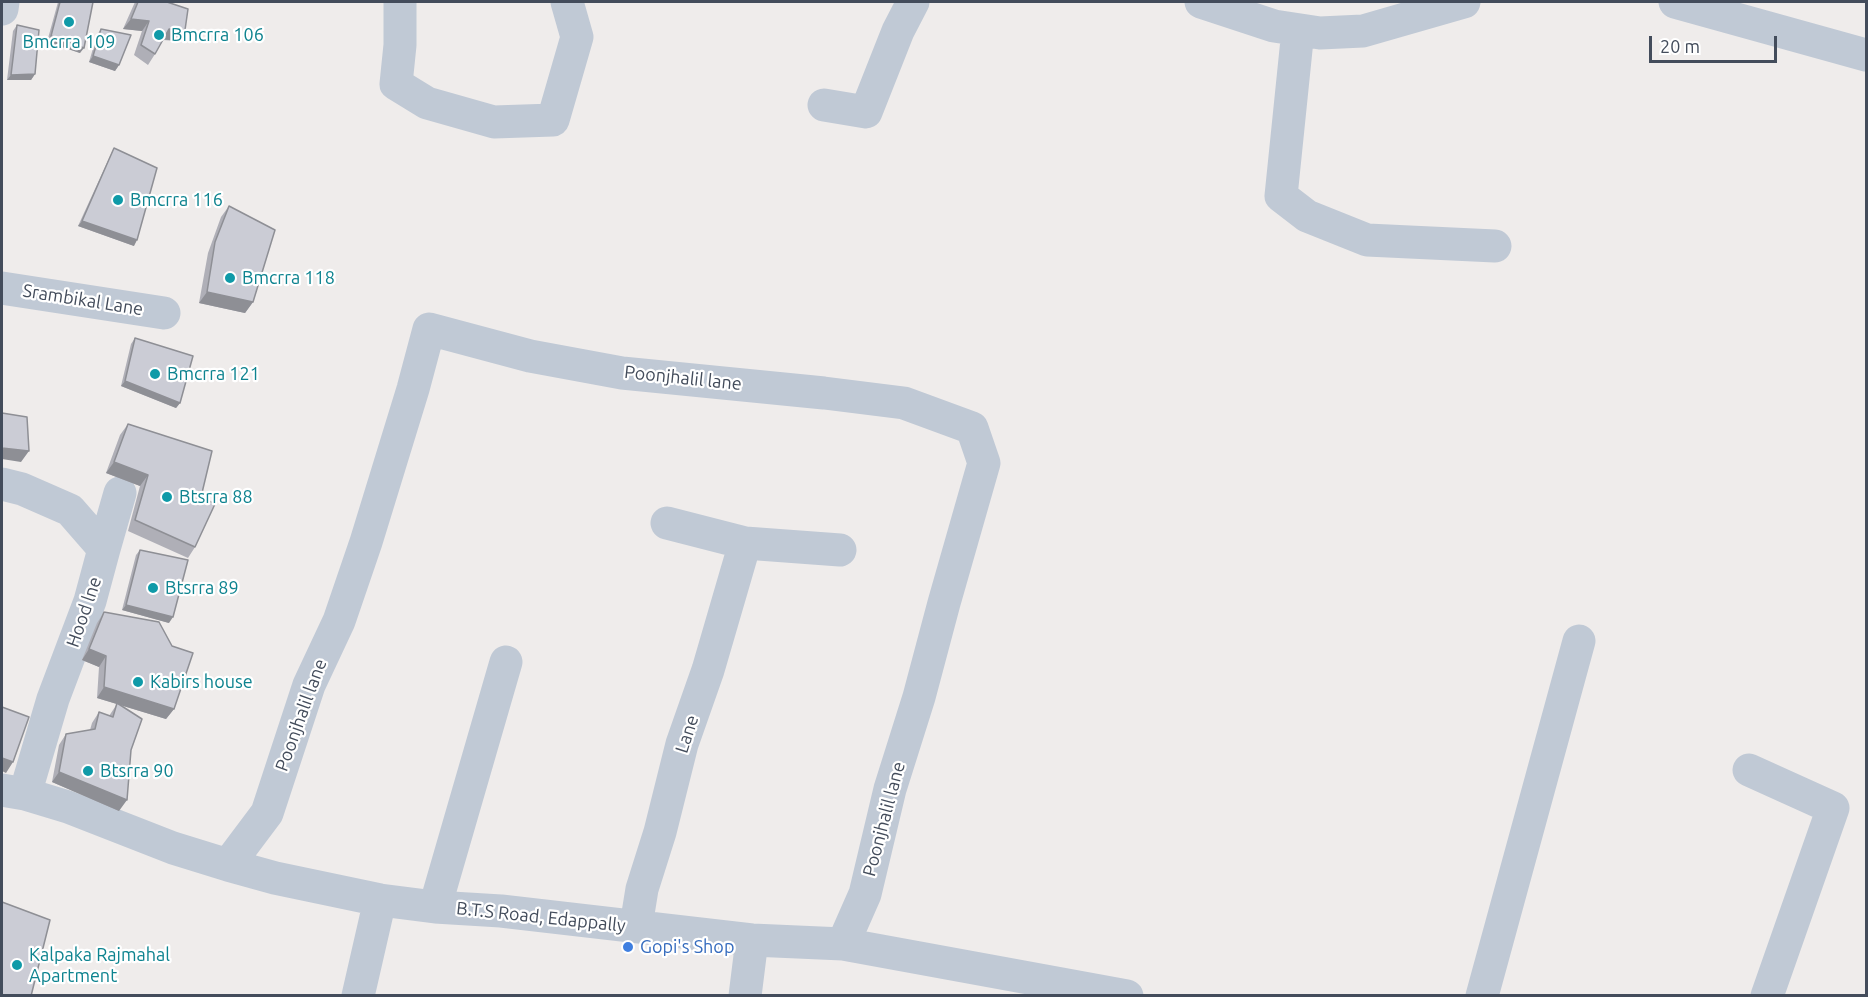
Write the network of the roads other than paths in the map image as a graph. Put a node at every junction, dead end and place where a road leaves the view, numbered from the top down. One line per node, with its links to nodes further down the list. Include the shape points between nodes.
1 (3, 2): 8 (street)
2 (400, 2): 3 (street, via 396,84 427,103 494,122 554,120 577,37)
3 (567, 2)
4 (913, 2): 11 (street, via 866,112)
5 (1201, 2): 9 (street, via 1274,27)
6 (1464, 2): 9 (street, via 1363,31)
7 (1675, 2): 10 (street)
8 (2, 9)
9 (1298, 30): 12 (street, via 1281,196 1307,216 1367,240)
10 (1866, 55)
11 (824, 105)
12 (1495, 246)
13 (2, 288): 14 (street, Srambikal Lane)
14 (164, 313)
15 (2, 484): 19 (street, via 70,510)
16 (120, 493): 19 (street, Hood lne)
17 (667, 523): 18 (street)
18 (746, 543): 20 (street); 28 (street, Lane, via 682,744 642,889)
19 (104, 549): 24 (street, Hood lne, via 90,601)
20 (840, 550)
21 (1579, 641): 34 (street)
22 (506, 662): 27 (street)
23 (1749, 770): 35 (street, via 1833,808)
24 (13, 792): 25 (street, B.T.S Road, Edappally, via 68,807)
25 (228, 865): 26 (street, B.T.S Road, Edappally); 30 (street, Poonjhalil lane, via 267,813 309,685 339,621 366,542 429,329 530,356 622,373 903,403 972,428 984,463 890,789 865,894)
26 (380, 900): 27 (street, B.T.S Road, Edappally); 32 (street)
27 (435, 907): 28 (street, B.T.S Road, Edappally, via 501,910)
28 (636, 926): 29 (street, B.T.S Road, Edappally)
29 (752, 940): 30 (street, B.T.S Road, Edappally); 33 (street)
30 (843, 944): 31 (street, B.T.S Road, Edappally)
31 (1111, 994)
32 (358, 996)
33 (745, 996)
34 (1482, 996)
35 (1767, 996)

